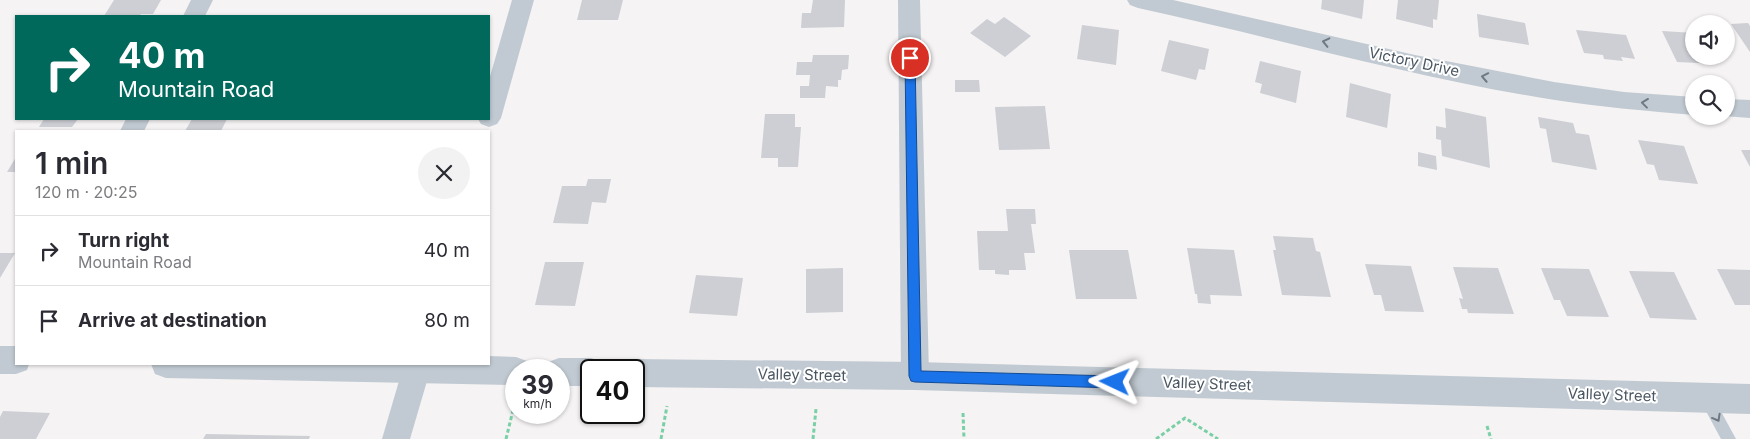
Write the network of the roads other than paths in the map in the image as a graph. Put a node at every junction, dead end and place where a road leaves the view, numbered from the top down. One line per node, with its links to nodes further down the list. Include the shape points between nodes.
1 (202, 0): 5 (street)
2 (523, 0): 9 (street)
3 (909, 0): 14 (street)
4 (1138, 0): 6 (street, Victory Drive, one-way to 4, via 1574,95 1419,64)
5 (194, 15)
6 (1685, 106)
7 (1735, 108): 8 (street)
8 (1750, 109)
9 (490, 115)
10 (250, 365): 11 (street)
11 (418, 367): 12 (street); 17 (street)
12 (505, 371)
13 (645, 372): 14 (street, Valley Street)
14 (915, 376): 15 (street, Valley Street)
15 (1706, 398): 16 (street, Valley Street); 18 (lane, one-way to 18)
16 (1750, 399)
17 (396, 439)
18 (1729, 439)

